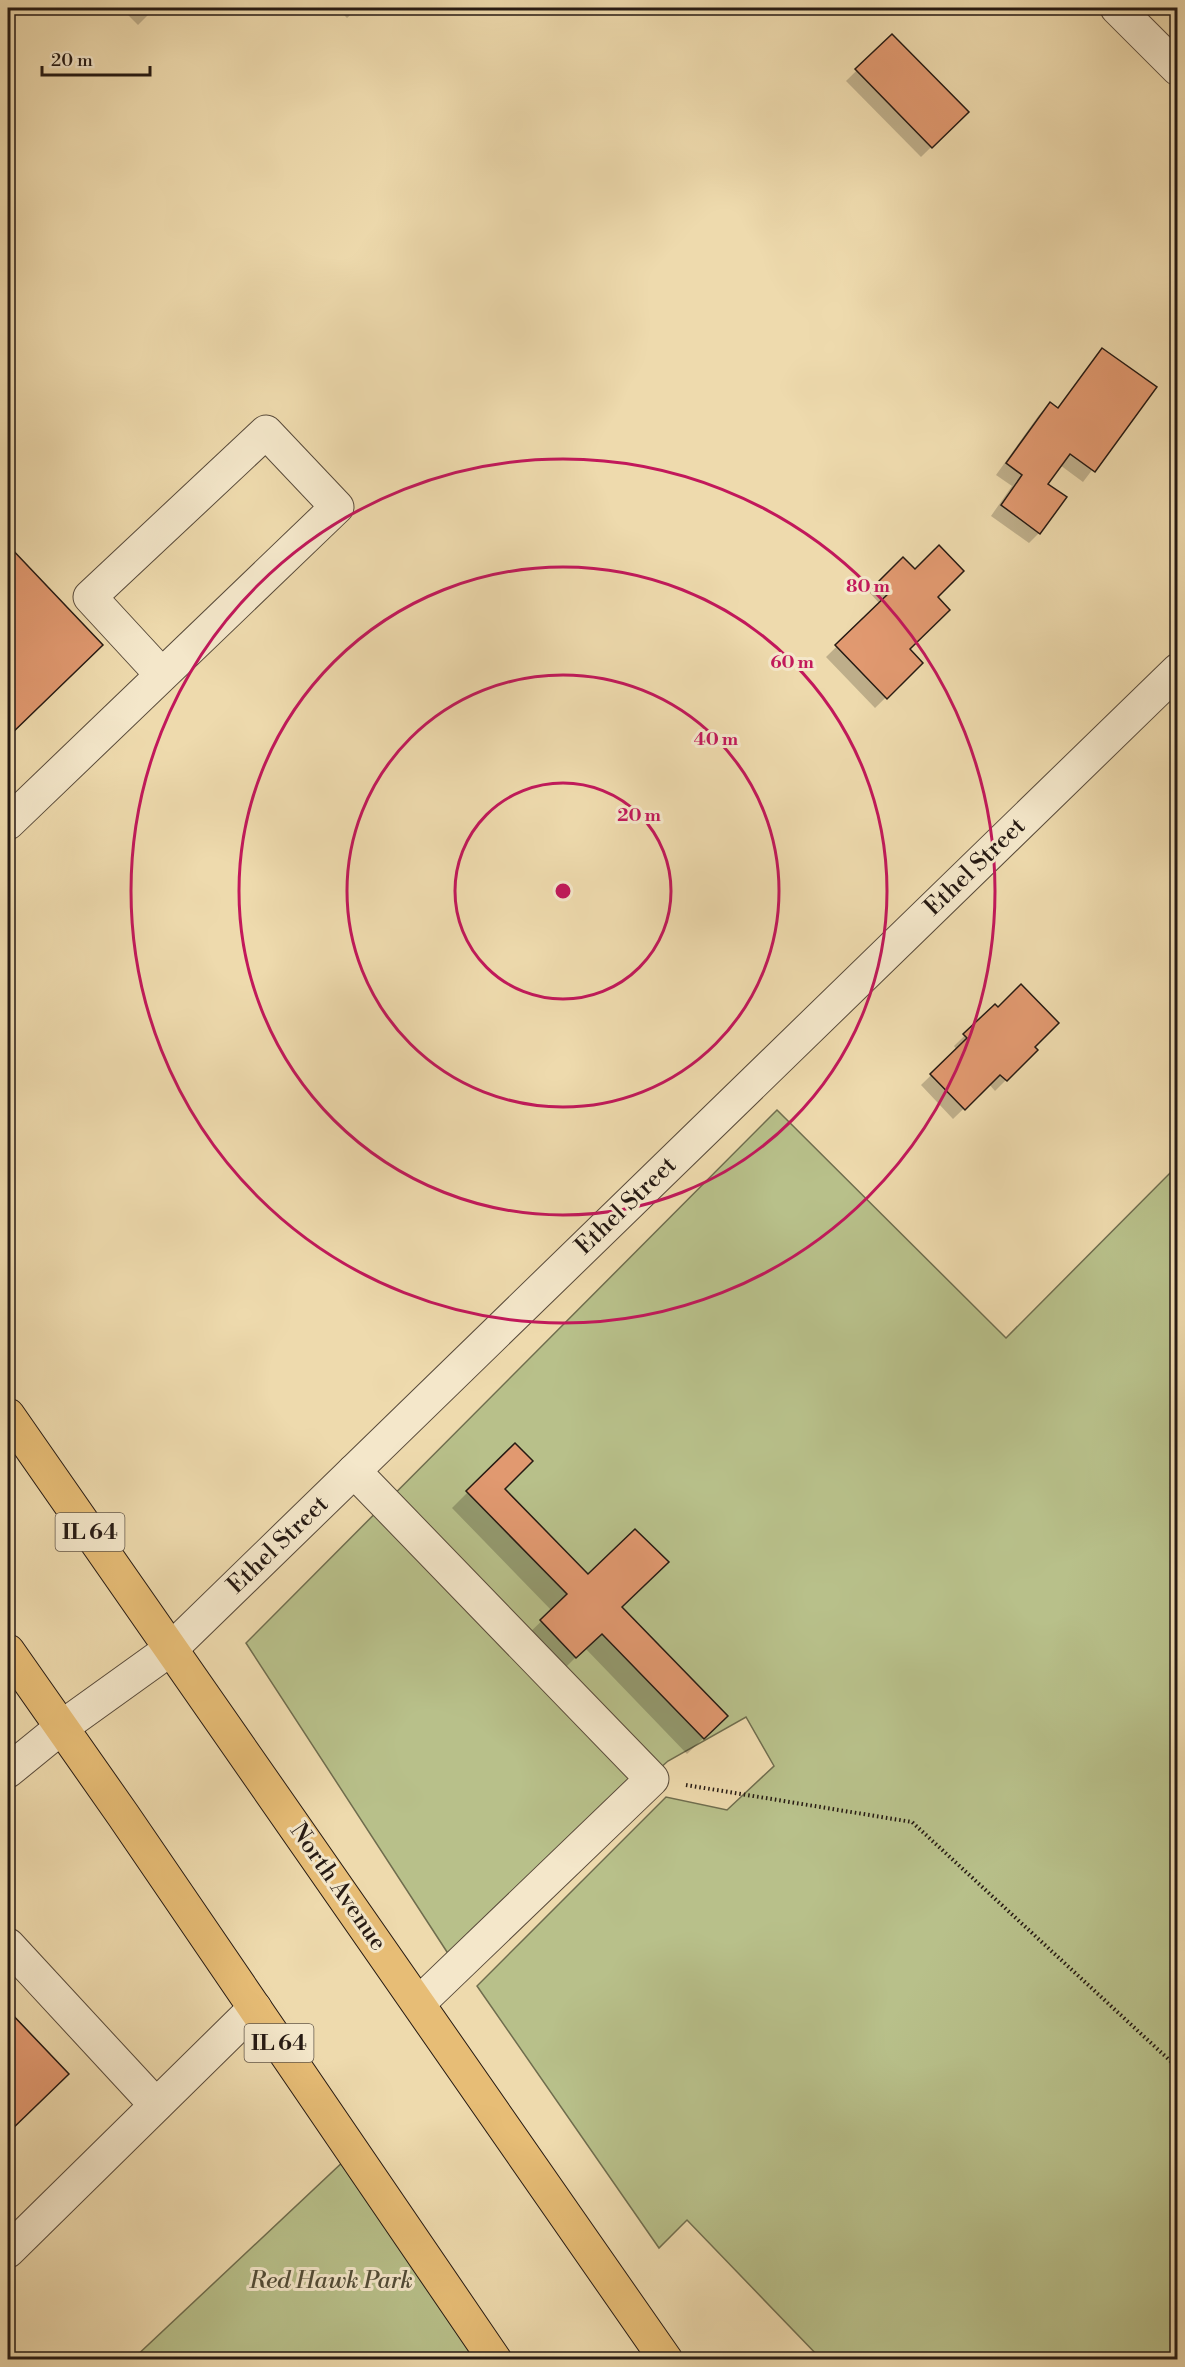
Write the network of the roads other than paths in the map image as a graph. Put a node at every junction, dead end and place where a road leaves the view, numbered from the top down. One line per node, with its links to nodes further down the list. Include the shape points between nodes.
1 (1118, 8): 2 (street)
2 (1178, 69)
3 (1178, 670): 7 (street, Ethel Street)
4 (162, 675): 4 (street, via 337,507 266,432 90,597); 5 (street)
5 (8, 822)
6 (8, 1415): 8 (main road, North Avenue / IL 64)
7 (354, 1471): 8 (street, Ethel Street); 13 (street, via 652,1779)
8 (172, 1648): 10 (street, Ethel Street); 13 (main road, North Avenue / IL 64)
9 (8, 1651): 10 (main road, IL 64)
10 (62, 1727): 11 (street, Ethel Street); 14 (main road, IL 64)
11 (8, 1771)
12 (8, 1945): 15 (street)
13 (419, 2003): 18 (main road, North Avenue / IL 64)
14 (255, 2008): 15 (street); 17 (main road, IL 64)
15 (156, 2105): 16 (street)
16 (8, 2251)
17 (495, 2360)
18 (666, 2360)

